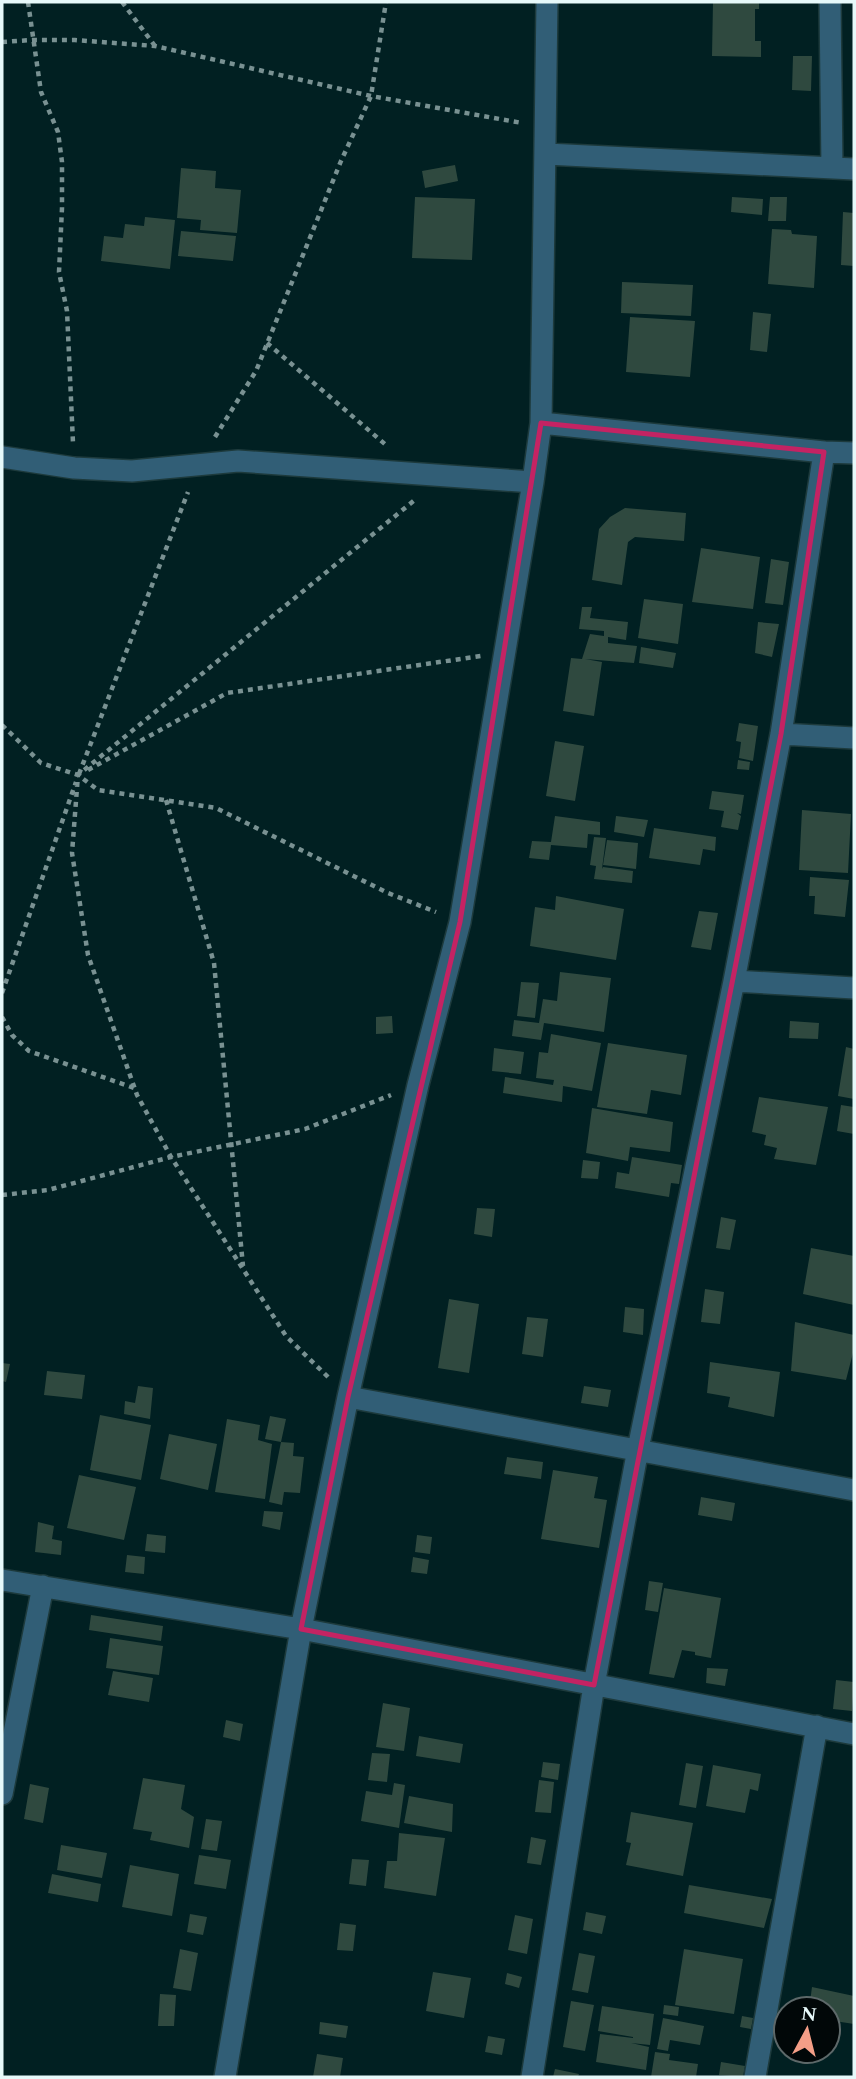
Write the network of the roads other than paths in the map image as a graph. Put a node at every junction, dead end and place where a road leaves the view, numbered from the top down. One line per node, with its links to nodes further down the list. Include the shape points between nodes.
1 (547, 2): 3 (street)
2 (830, 2): 4 (street)
3 (546, 154): 4 (street); 6 (street)
4 (832, 168): 5 (street)
5 (854, 169)
6 (541, 423): 7 (street); 10 (street)
7 (824, 452): 8 (street); 11 (street)
8 (854, 453)
9 (2, 457): 10 (street, via 132,471 238,461)
10 (533, 482): 15 (street, via 460,922)
11 (781, 734): 12 (street); 13 (street)
12 (854, 737)
13 (734, 981): 14 (street); 16 (street)
14 (854, 988)
15 (348, 1397): 16 (street); 20 (street)
16 (638, 1449): 17 (street); 21 (street)
17 (854, 1490)
18 (2, 1580): 19 (street)
19 (43, 1586): 20 (street); 24 (street)
20 (301, 1629): 21 (street); 25 (street)
21 (594, 1685): 22 (street); 26 (street)
22 (817, 1726): 23 (street); 27 (street)
23 (854, 1734)
24 (2, 1794)
25 (225, 2077)
26 (532, 2077)
27 (755, 2077)

